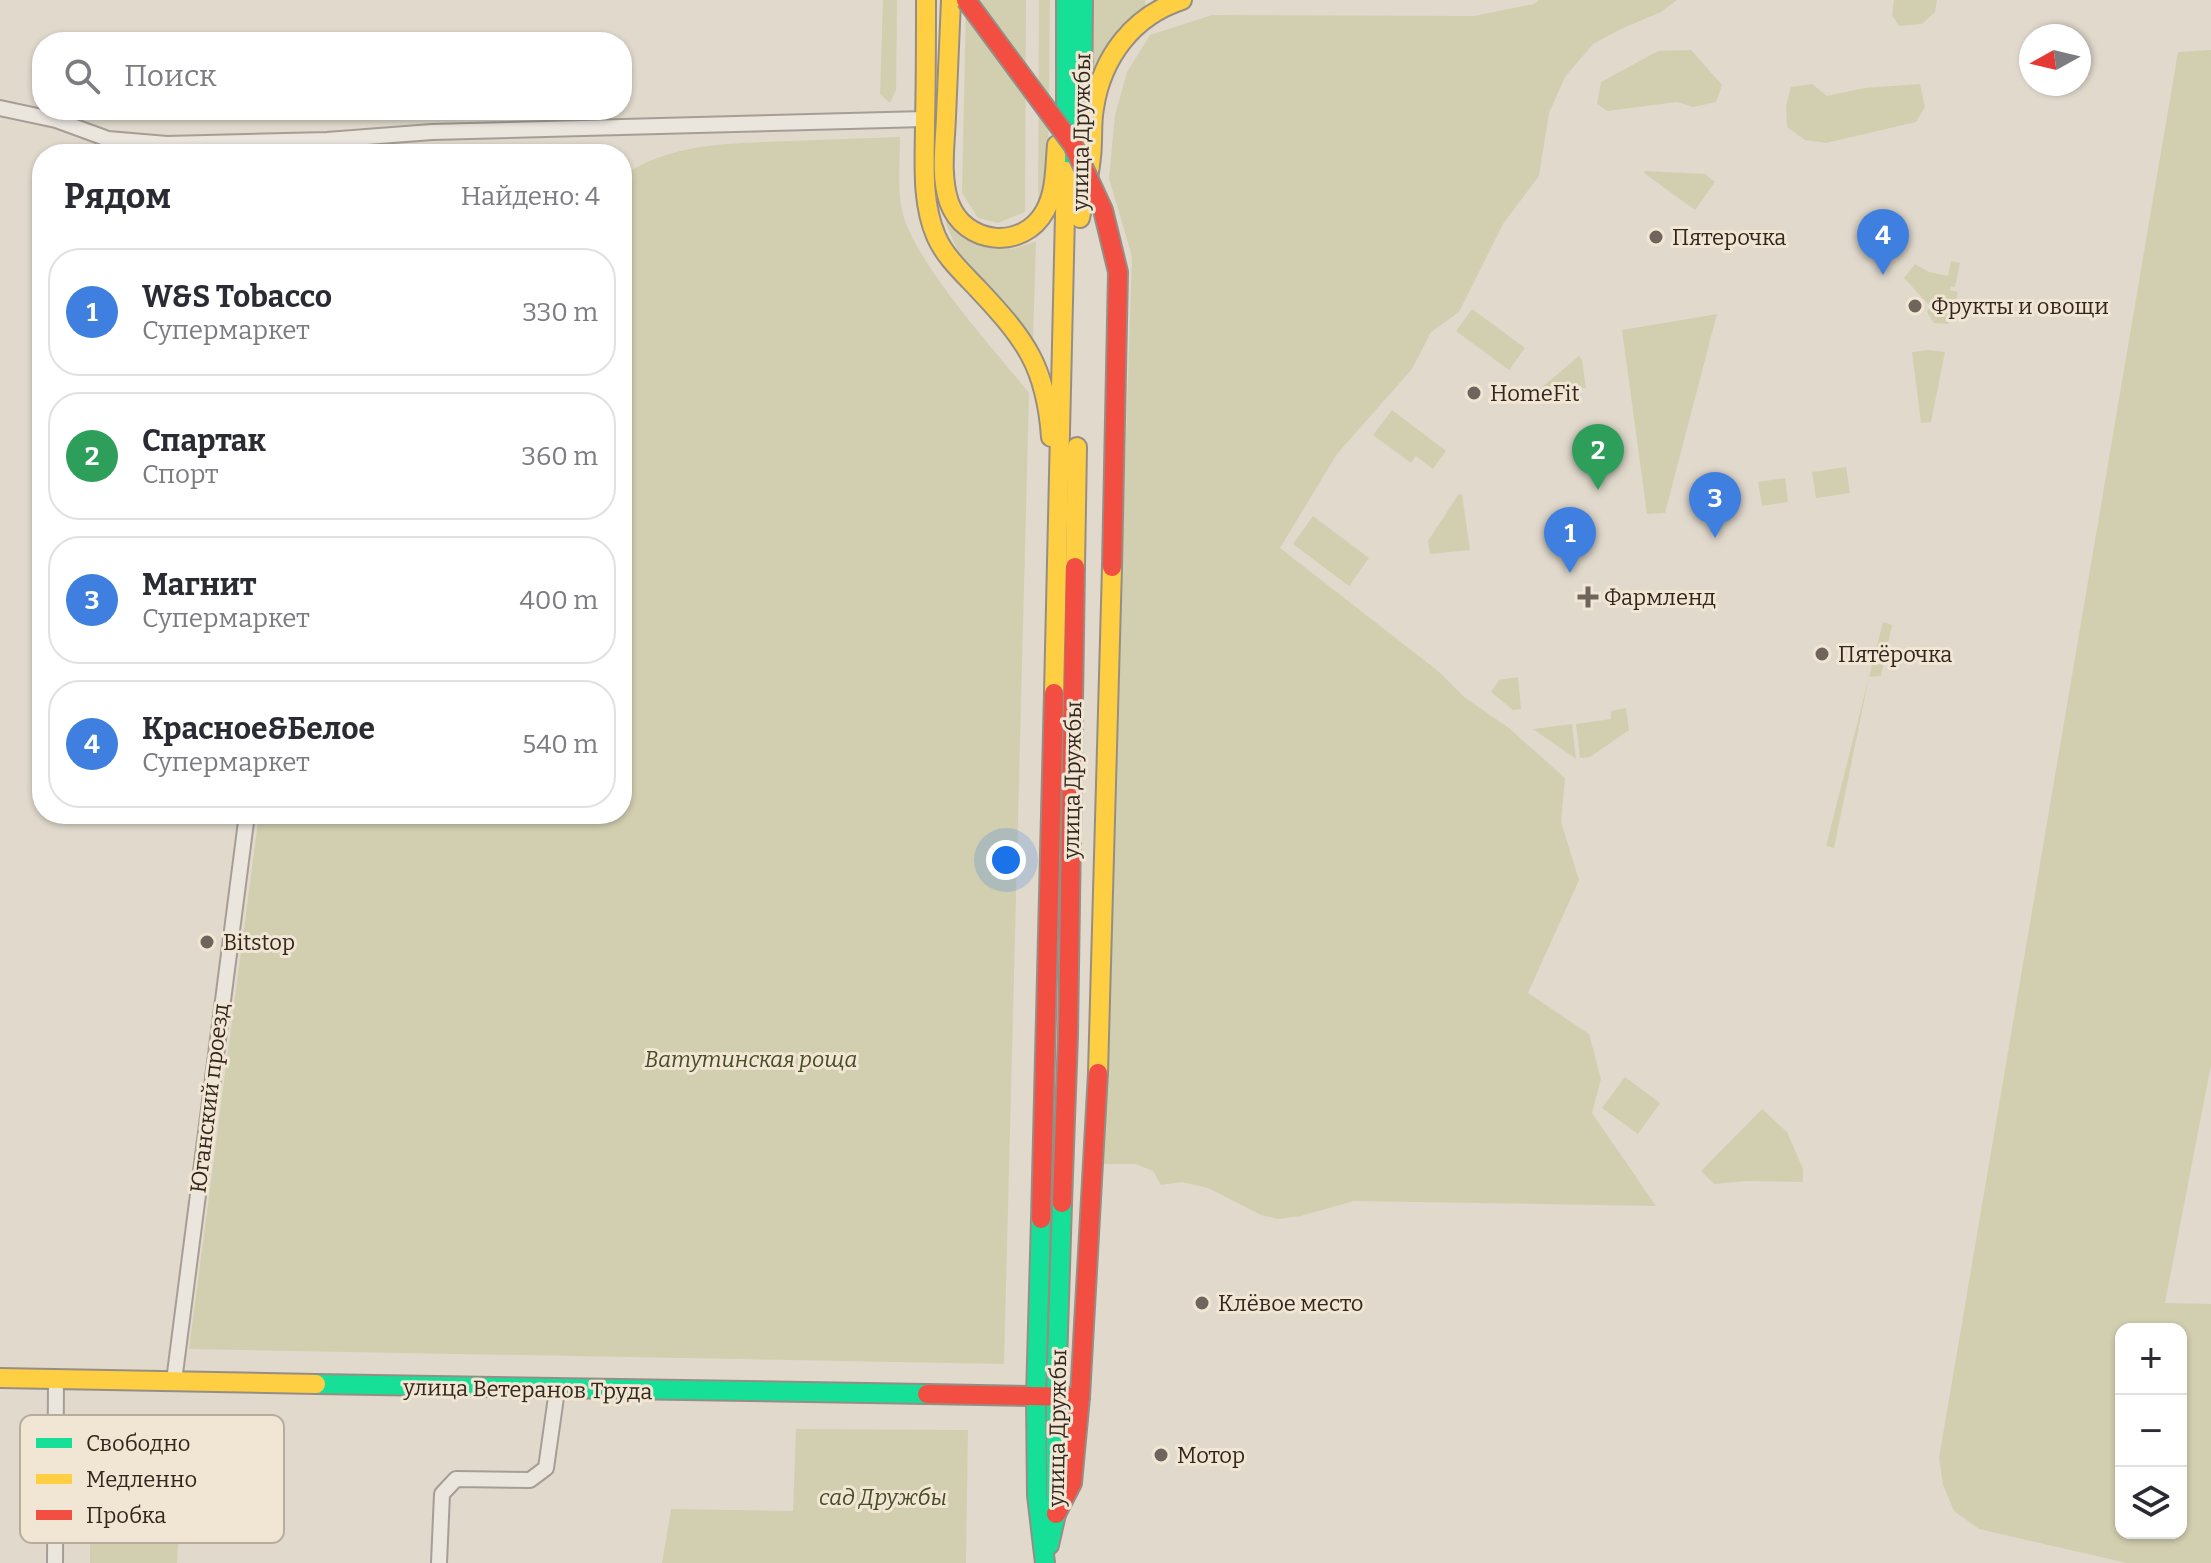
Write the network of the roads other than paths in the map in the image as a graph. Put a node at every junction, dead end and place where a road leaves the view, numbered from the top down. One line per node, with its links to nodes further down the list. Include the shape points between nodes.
1 (926, 0): 10 (main road)
2 (951, 0): 7 (main road, via 944,173 951,207 966,228 1006,239 1029,230 1045,212)
3 (966, 0): 23 (main road, bridge, via 1073,145 1103,210 1118,272 1096,1142)
4 (1066, 0): 7 (main road, улица Дружбы)
5 (1083, 0): 14 (main road, улица Дружбы)
6 (1182, 0): 14 (main road, via 1137,24 1101,77)
7 (1065, 78): 15 (main road, улица Дружбы)
8 (0, 108): 9 (street)
9 (32, 115)
10 (925, 119): 13 (street, via 447,132); 15 (main road, via 925,186 938,239 1020,335 1043,377)
11 (56, 120): 12 (street, via 108,139)
12 (167, 144)
13 (351, 144)
14 (1080, 218): 22 (main road, улица Дружбы, via 1068,1035)
15 (1058, 514): 21 (main road, улица Дружбы)
16 (246, 824): 19 (street, Юганский проезд)
17 (0, 1378): 18 (main road, улица Ветеранов Труда)
18 (56, 1379): 19 (main road, улица Ветеранов Труда); 24 (street)
19 (174, 1381): 20 (main road, улица Ветеранов Труда)
20 (557, 1390): 21 (main road, улица Ветеранов Труда); 29 (street, via 546,1468 530,1480 456,1479 442,1494)
21 (1036, 1397): 22 (main road, улица Ветеранов Труда); 27 (main road, улица Дружбы, via 1037,1495)
22 (1056, 1397): 23 (main road, улица Ветеранов Труда); 25 (main road, улица Дружбы)
23 (1080, 1397): 25 (main road, via 1072,1483)
24 (56, 1415)
25 (1056, 1514): 27 (main road, улица Дружбы)
26 (55, 1543): 28 (street)
27 (1045, 1561)
28 (55, 1563)
29 (439, 1563)

